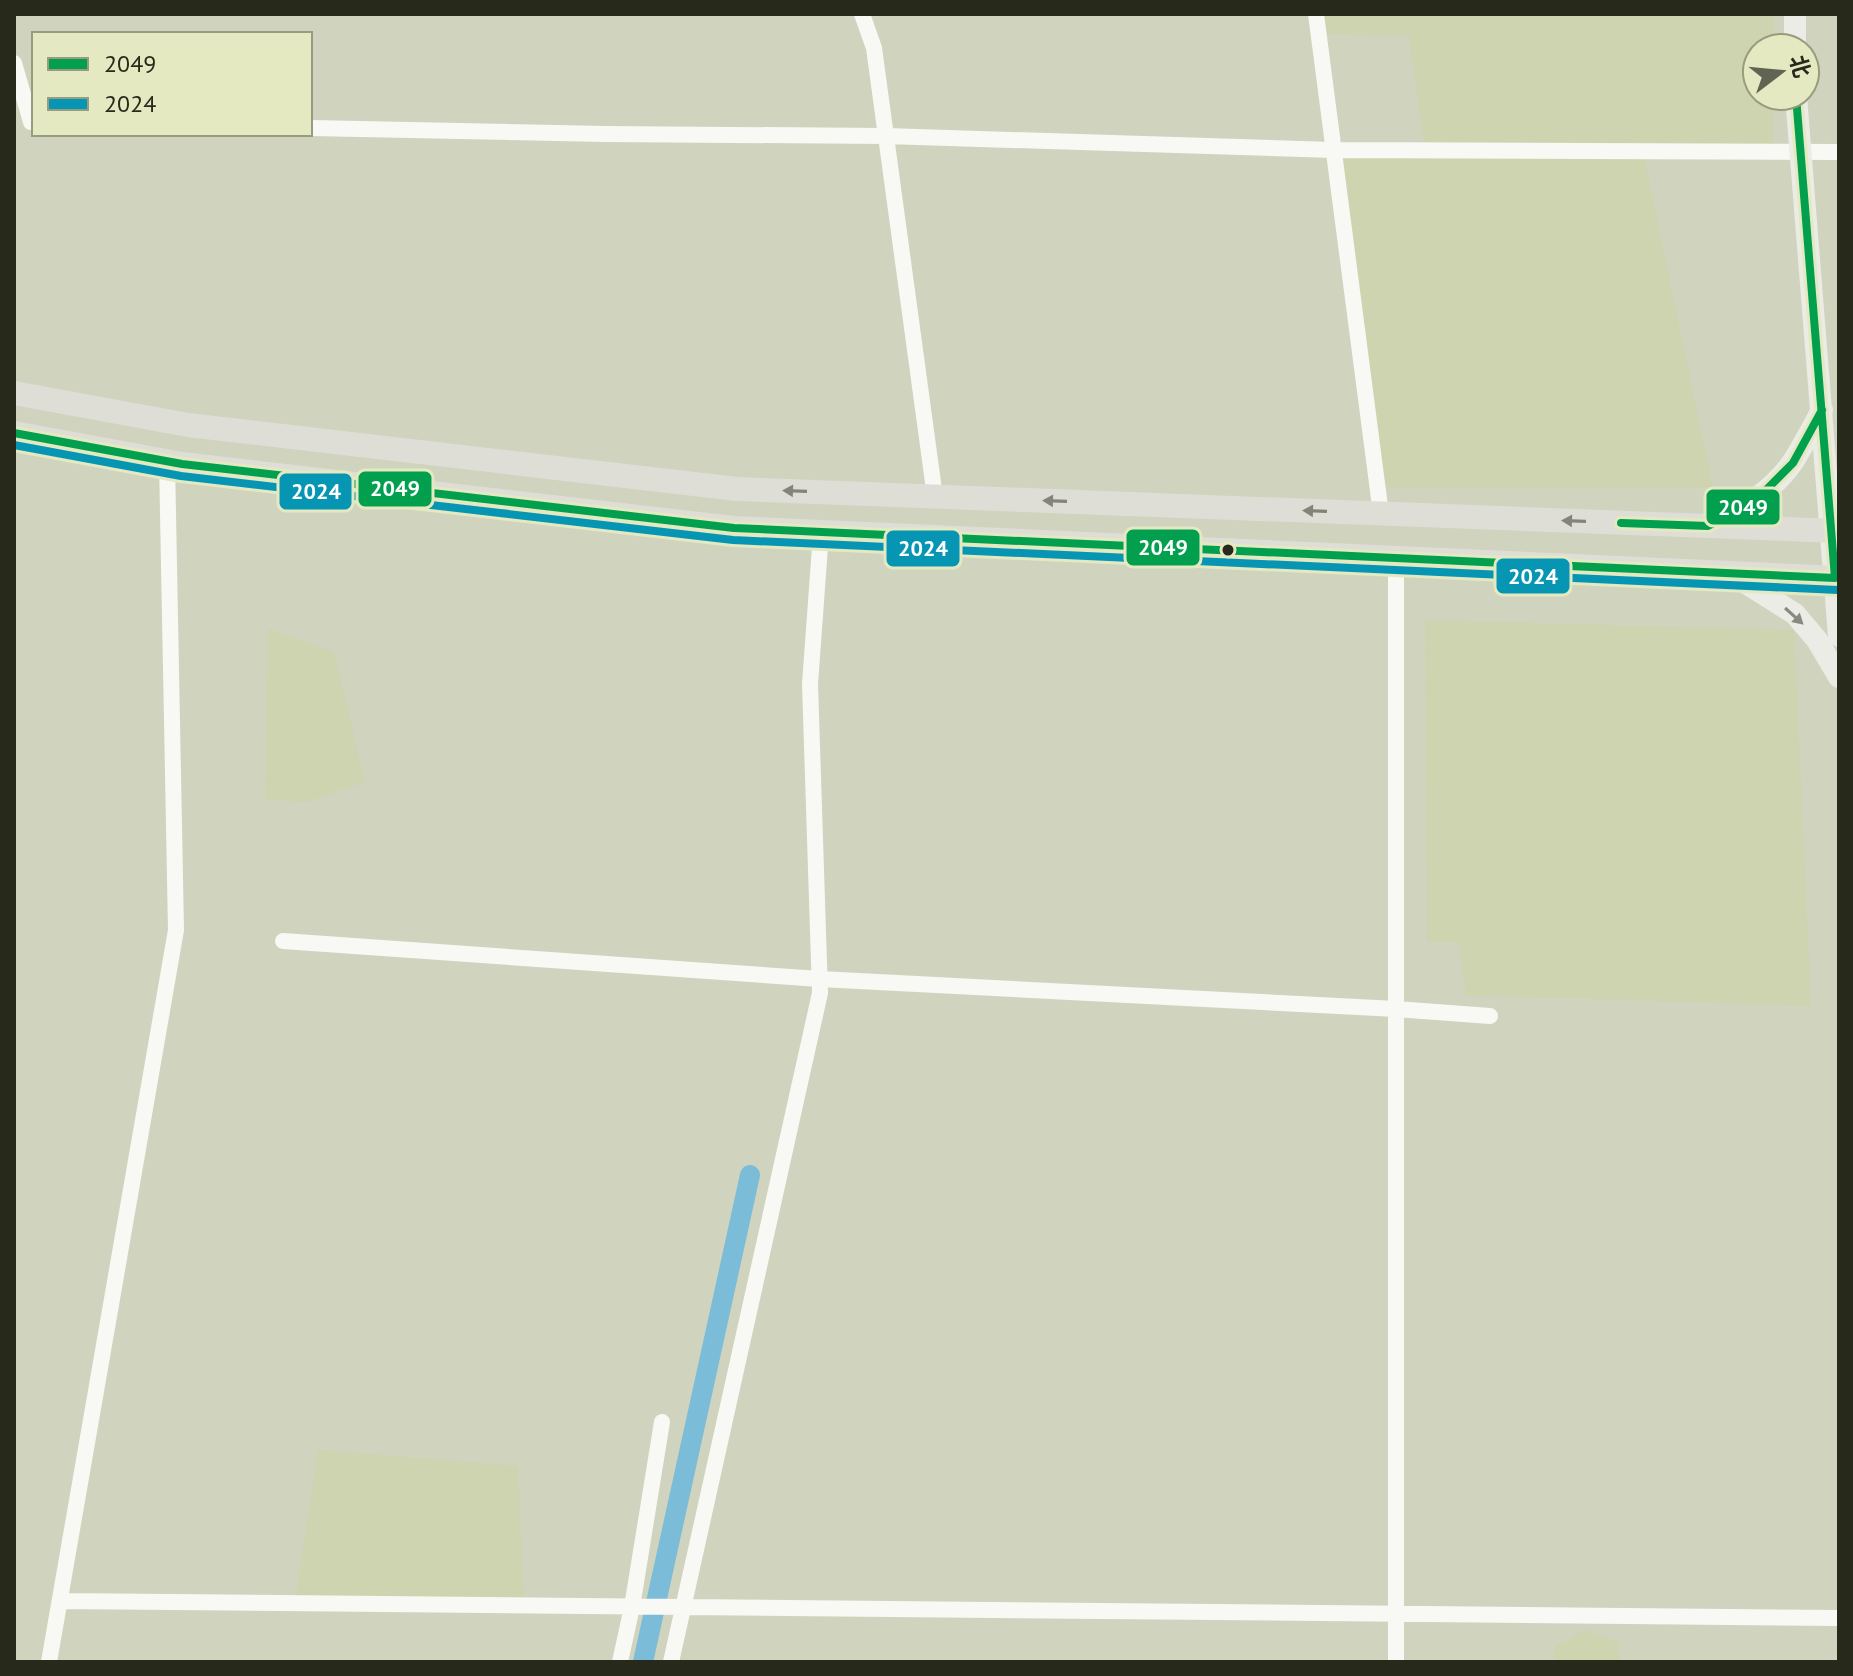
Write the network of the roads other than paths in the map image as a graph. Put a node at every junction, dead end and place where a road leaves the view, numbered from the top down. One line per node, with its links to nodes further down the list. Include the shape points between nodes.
1 (862, 14): 7 (street, via 874,48)
2 (1316, 14): 8 (street)
3 (14, 63): 5 (street)
4 (1797, 112): 9 (main road)
5 (32, 122)
6 (312, 128): 7 (street)
7 (886, 136): 8 (street); 16 (street)
8 (1333, 150): 9 (street); 17 (street)
9 (1800, 151): 10 (street); 12 (main road)
10 (1839, 152)
11 (14, 393): 16 (main road, one-way to 11, via 737,489 188,425)
12 (1822, 410): 14 (main road); 18 (main road, via 1793,463 1738,511); 19 (main road)
13 (14, 433): 15 (main road)
14 (1839, 436)
15 (167, 461): 20 (main road, via 734,528); 31 (street, via 176,930)
16 (935, 497): 17 (main road, one-way to 16)
17 (1381, 514): 18 (main road, one-way to 17)
18 (1708, 526): 19 (main road)
19 (1836, 531): 23 (main road)
20 (821, 533): 21 (main road); 27 (street, via 810,684)
21 (1396, 558): 22 (main road); 28 (street)
22 (1730, 573): 23 (main road); 25 (main road, one-way to 25, via 1795,614)
23 (1837, 578): 24 (main road)
24 (1839, 636)
25 (1839, 677)
26 (283, 941): 27 (street)
27 (820, 979): 28 (street); 33 (street)
28 (1396, 1009): 29 (street); 34 (street)
29 (1490, 1016)
30 (662, 1422): 32 (street)
31 (60, 1601): 32 (street); 36 (street)
32 (632, 1607): 33 (street); 37 (street)
33 (682, 1607): 34 (street); 38 (street)
34 (1395, 1614): 35 (street); 39 (street)
35 (1839, 1618)
36 (49, 1662)
37 (620, 1662)
38 (671, 1662)
39 (1396, 1662)

